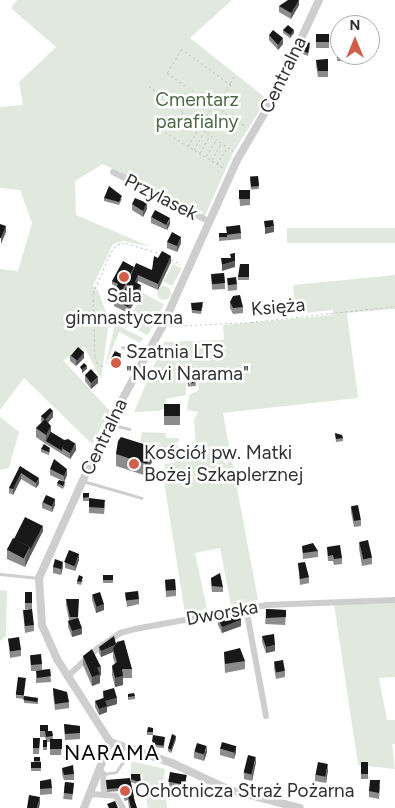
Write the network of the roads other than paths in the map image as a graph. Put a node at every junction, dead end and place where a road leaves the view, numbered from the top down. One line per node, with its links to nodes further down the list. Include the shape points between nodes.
1 (319, 0): 3 (street, Centralna, via 274,97 237,160)
2 (113, 172): 3 (street, Przylasek)
3 (210, 222): 5 (street, Centralna, via 191,268)
4 (122, 347): 5 (lane)
5 (145, 357): 6 (street, Centralna)
6 (109, 424): 7 (lane); 8 (street, Centralna)
7 (129, 429)
8 (82, 481): 9 (lane); 11 (street, Centralna)
9 (142, 498)
10 (0, 574): 11 (lane)
11 (39, 578): 14 (street, Centralna, via 42,625)
12 (395, 600): 13 (street, Dworska)
13 (246, 608): 14 (street, Dworska, via 120,633 98,648); 15 (street)
14 (67, 677): 16 (street, Centralna)
15 (266, 716)
16 (110, 742): 17 (street); 18 (street)
17 (130, 750): 18 (lane, via 116,772); 23 (street, via 172,763 246,796)
18 (101, 772): 19 (street); 20 (street)
19 (104, 793): 20 (street); 22 (street, via 116,796)
20 (90, 794): 21 (street)
21 (84, 808)
22 (123, 808)
23 (300, 808)

